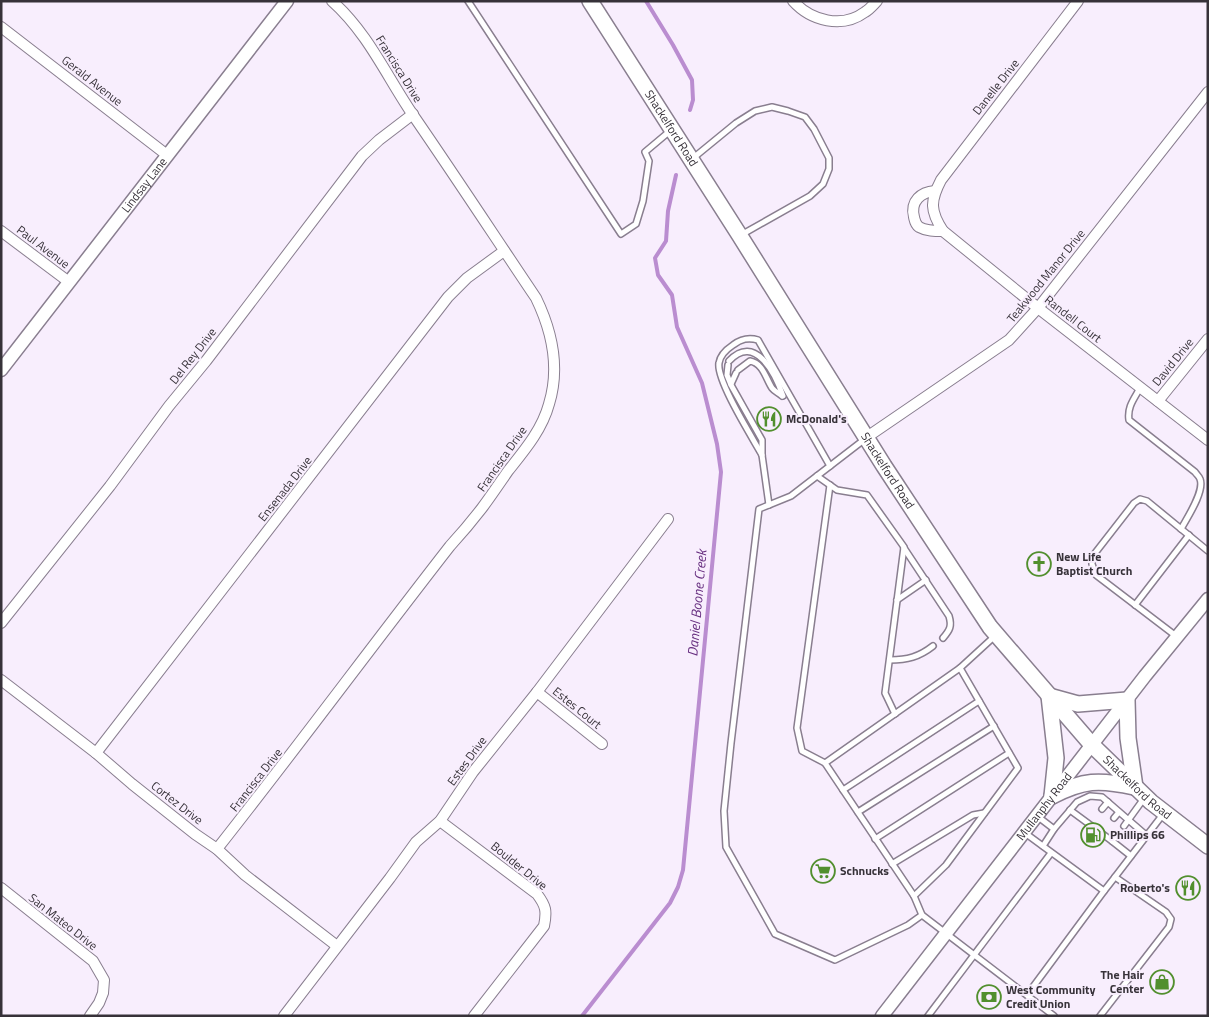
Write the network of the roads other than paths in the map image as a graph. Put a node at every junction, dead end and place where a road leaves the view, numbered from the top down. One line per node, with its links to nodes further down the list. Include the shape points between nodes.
1 (287, 1): 12 (street, Lindsay Lane)
2 (332, 1): 10 (street, Francisca Drive, via 345,12 371,47)
3 (468, 1): 11 (lane, via 622,234 636,224 643,202 649,161 644,152)
4 (590, 1): 11 (main road, Shackelford Road)
5 (793, 1): 6 (street, via 818,19 834,21 850,20 865,13)
6 (877, 1)
7 (1078, 1): 14 (street, Danelle Drive)
8 (1, 26): 12 (street, Gerald Avenue)
9 (1208, 92): 21 (street, Teakwood Manor Drive)
10 (413, 114): 19 (street, Francisca Drive); 45 (street, Del Rey Drive, via 362,156)
11 (672, 129): 13 (main road, Shackelford Road)
12 (167, 155): 20 (street, Lindsay Lane)
13 (692, 160): 18 (main road, Shackelford Road); 18 (lane, via 755,110 772,107 805,117 814,129 829,158 830,169 823,184 810,196)
14 (935, 190): 15 (street, Danelle Drive); 16 (street, Danelle Drive, via 919,196 913,204 913,214 921,228)
15 (933, 210): 16 (street, Randell Court)
16 (943, 231): 21 (street, Randell Court)
17 (1, 232): 20 (street, Paul Avenue)
18 (740, 236): 29 (main road, Shackelford Road)
19 (504, 251): 61 (street, Ensenada Drive, via 467,278 448,298); 91 (street, Francisca Drive, via 536,298 546,319 551,341 553,382 541,424 482,508)
20 (70, 282): 23 (street, Lindsay Lane)
21 (1038, 308): 25 (street, Randell Court); 29 (street, Teakwood Manor Drive, via 1010,340)
22 (1208, 339): 28 (street, David Drive)
23 (1, 370)
24 (731, 385): 26 (lane, via 737,371 750,361 764,372 773,390); 26 (lane, via 727,375 728,363 734,356 750,351 765,362); 31 (lane, via 762,440)
25 (1141, 388): 28 (street, Randell Court); 37 (lane, via 1129,406 1129,420 1200,479 1198,498)
26 (783, 396): 27 (lane)
27 (792, 399): 31 (lane, via 758,340 742,339 725,352 719,363 720,378); 32 (lane)
28 (1158, 401): 30 (street, Randell Court)
29 (867, 438): 32 (lane); 46 (main road, Shackelford Road)
30 (1208, 440)
31 (762, 455): 35 (lane)
32 (830, 466): 33 (lane)
33 (817, 476): 34 (lane); 35 (lane, via 792,496)
34 (830, 485): 39 (lane, via 837,490 868,495); 63 (lane, via 797,728 802,751)
35 (769, 505): 99 (lane, via 759,509 724,811 726,847 776,934 835,960)
36 (668, 519): 53 (street, Estes Drive)
37 (1181, 529): 38 (lane); 44 (lane, via 1147,501 1140,499 1092,557 1096,575)
38 (1189, 536): 40 (lane); 44 (lane)
39 (904, 547): 41 (lane); 43 (lane)
40 (1208, 551)
41 (926, 580): 43 (lane); 48 (lane, via 949,616 950,631)
42 (1208, 599): 47 (street, Mullanphy Road)
43 (897, 600): 50 (lane)
44 (1136, 605): 47 (lane)
45 (1, 623)
46 (996, 634): 51 (lane); 54 (main road, Shackelford Road)
47 (1177, 637): 55 (street, Mullanphy Road)
48 (943, 638)
49 (933, 646): 50 (lane, via 922,655)
50 (890, 660): 57 (lane, via 885,693)
51 (960, 668): 56 (lane); 57 (lane)
52 (1, 680): 61 (street, Cortez Drive)
53 (537, 692): 59 (street, Estes Court); 77 (street, Estes Drive, via 473,772)
54 (1049, 696): 55 (main road, via 1078,704); 60 (main road, Shackelford Road); 66 (main road, via 1056,758)
55 (1127, 700): 60 (street, Mullanphy Road); 65 (main road, via 1128,738)
56 (979, 701): 58 (lane); 64 (lane)
57 (895, 714): 63 (lane)
58 (994, 726): 62 (lane); 70 (lane)
59 (602, 744)
60 (1092, 745): 65 (main road, Shackelford Road); 66 (street, Mullanphy Road)
61 (96, 753): 91 (street, Cortez Drive, via 194,834)
62 (1009, 753): 72 (lane, via 1018,768); 87 (lane)
63 (825, 763): 64 (lane)
64 (843, 790): 70 (lane)
65 (1140, 792): 66 (main road, via 1116,783 1090,782); 73 (main road, Shackelford Road); 78 (lane)
66 (1052, 796): 74 (street, Mullanphy Road)
67 (1108, 802): 68 (lane); 69 (lane, via 1102,797 1090,796 1077,802); 71 (lane)
68 (1102, 809)
69 (1070, 810): 79 (lane); 82 (lane)
70 (858, 812): 87 (lane)
71 (1119, 812): 75 (lane); 78 (lane)
72 (984, 813): 94 (lane, via 973,815); 98 (lane, via 946,865)
73 (1165, 813): 86 (lane); 90 (main road, Shackelford Road)
74 (1037, 816): 82 (lane); 83 (street, Mullanphy Road)
75 (1114, 818)
76 (1094, 819): 79 (lane)
77 (440, 820): 101 (street, Estes Drive, via 416,842); 106 (street, Boulder Drive, via 537,894 544,903 544,926)
78 (1128, 820): 80 (lane); 86 (lane)
79 (1089, 824): 84 (lane)
80 (1124, 826)
81 (1106, 828): 84 (lane)
82 (1054, 829): 89 (lane)
83 (1024, 832): 89 (lane); 100 (street, Mullanphy Road)
84 (1101, 834): 88 (lane)
85 (1116, 836): 88 (lane)
86 (1147, 836): 93 (lane)
87 (875, 839): 94 (lane)
88 (1112, 842): 93 (lane)
89 (1043, 846): 92 (lane)
90 (1208, 846)
91 (217, 849): 101 (street, Cortez Drive, via 245,875)
92 (1051, 853): 97 (lane); 102 (lane)
93 (1131, 856): 95 (lane)
94 (892, 864): 98 (lane)
95 (1115, 877): 97 (lane); 110 (lane, via 1166,912 1171,919 1169,928)
96 (1, 888): 104 (street, San Mateo Drive, via 93,961 104,980 103,993)
97 (1104, 891): 103 (lane)
98 (914, 896): 99 (lane)
99 (922, 915): 100 (lane)
100 (946, 932): 102 (lane); 107 (street, Mullanphy Road)
101 (337, 946): 105 (street, Estes Drive)
102 (975, 955): 103 (lane); 108 (lane)
103 (1027, 995): 109 (lane)
104 (90, 1016)
105 (284, 1016)
106 (474, 1016)
107 (882, 1016)
108 (928, 1016)
109 (1054, 1016)
110 (1100, 1016)

